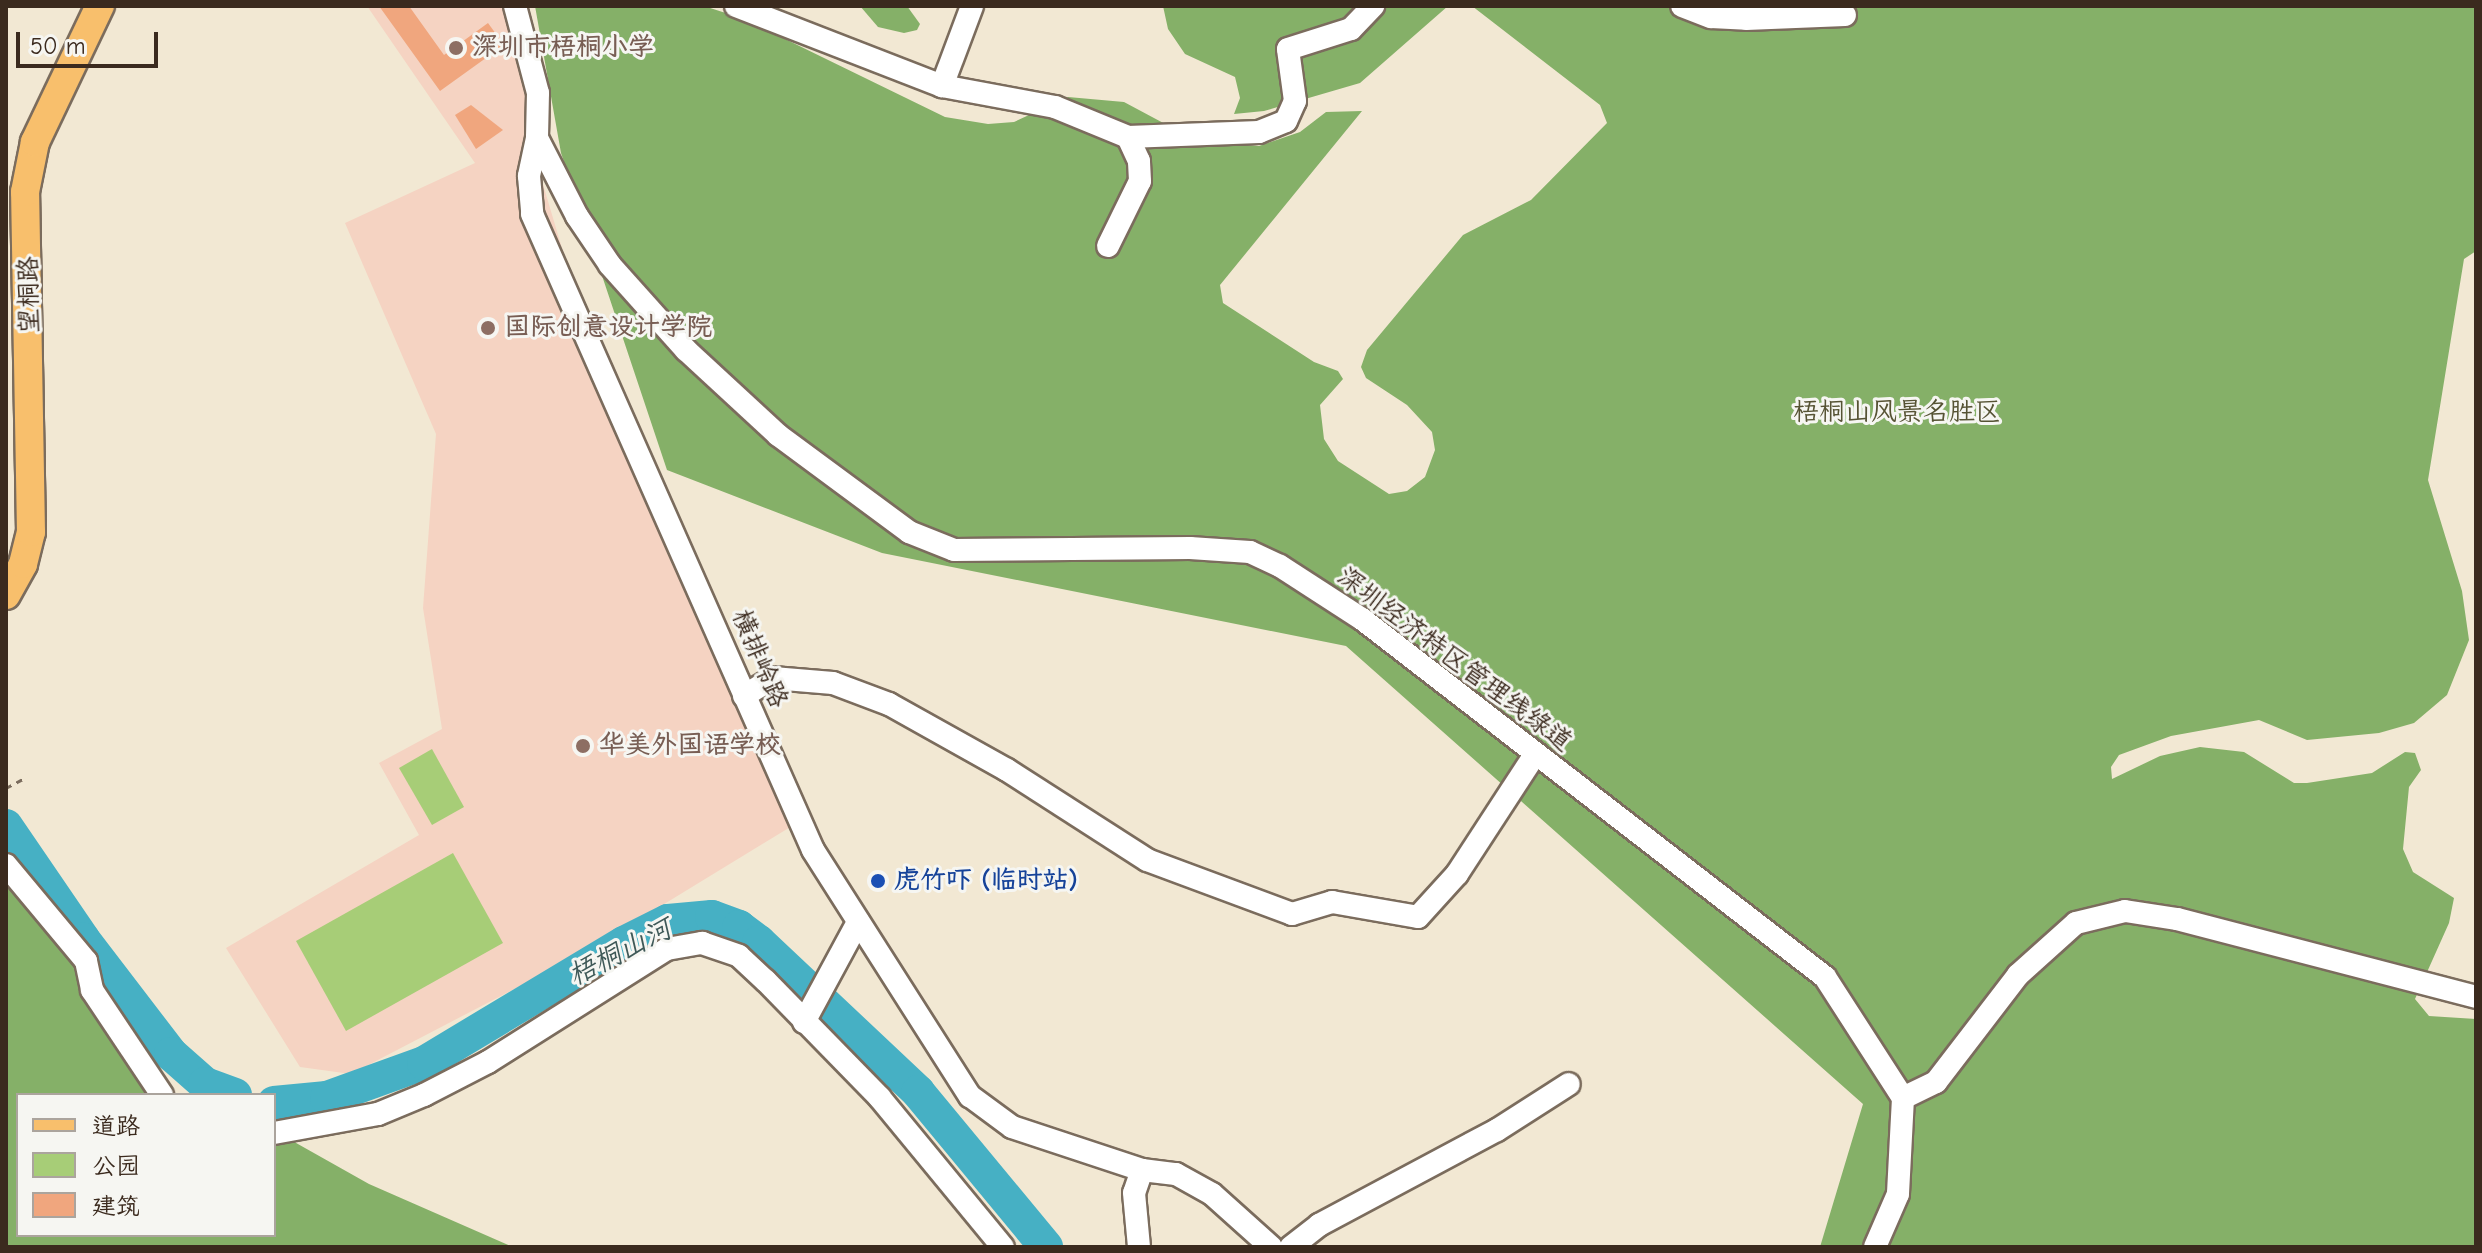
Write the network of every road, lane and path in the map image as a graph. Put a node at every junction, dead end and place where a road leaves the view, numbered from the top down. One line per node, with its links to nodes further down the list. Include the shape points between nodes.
1 (100, 6): 12 (main road, 望桐路, via 35,142 25,192 31,532 23,564)
2 (515, 6): 10 (street, 横排岭路, via 538,93)
3 (736, 6): 8 (street)
4 (972, 6): 8 (street)
5 (1373, 6): 9 (street, via 1351,29 1288,49 1295,101 1286,121 1259,132)
6 (1682, 6): 7 (street, via 1711,17 1746,19)
7 (1845, 15)
8 (942, 86): 9 (street, via 1055,107)
9 (1128, 137): 11 (street, via 1139,161 1140,181)
10 (537, 138): 13 (street, 横排岭路, via 529,176 532,214); 14 (street, 深圳经济特区管理线绿道, via 577,216 610,265 686,350 778,435 909,532 954,550 1250,552 1362,619)
11 (1108, 246)
12 (6, 595)
13 (744, 696): 14 (street, via 773,678 833,683 889,704 1007,770 1147,860 1292,914 1332,902 1418,917 1457,874); 18 (street, 横排岭路, via 813,850)
14 (1534, 756): 23 (street, 深圳经济特区管理线绿道, via 1825,977)
15 (25, 778): 16 (path)
16 (6, 788)
17 (6, 865): 22 (street, via 86,961 92,990)
18 (858, 922): 20 (street); 25 (street, 横排岭路, via 970,1096 991,1116 1054,1143)
19 (2476, 997): 23 (street, via 2177,919 2125,911 2076,923 2018,975 1936,1082)
20 (804, 1022): 24 (street, via 739,956 711,945 685,944 667,949 488,1062 424,1095 378,1114); 26 (street, via 880,1098)
21 (1569, 1084): 29 (street, via 1497,1130 1319,1225)
22 (161, 1093)
23 (1903, 1098): 30 (street, via 1898,1194)
24 (280, 1133)
25 (1142, 1170): 27 (street, via 1134,1193 1133,1226); 28 (street, 横排岭路, via 1176,1174 1212,1194)
26 (1003, 1247)
27 (1139, 1247)
28 (1271, 1247)
29 (1291, 1247)
30 (1875, 1247)

